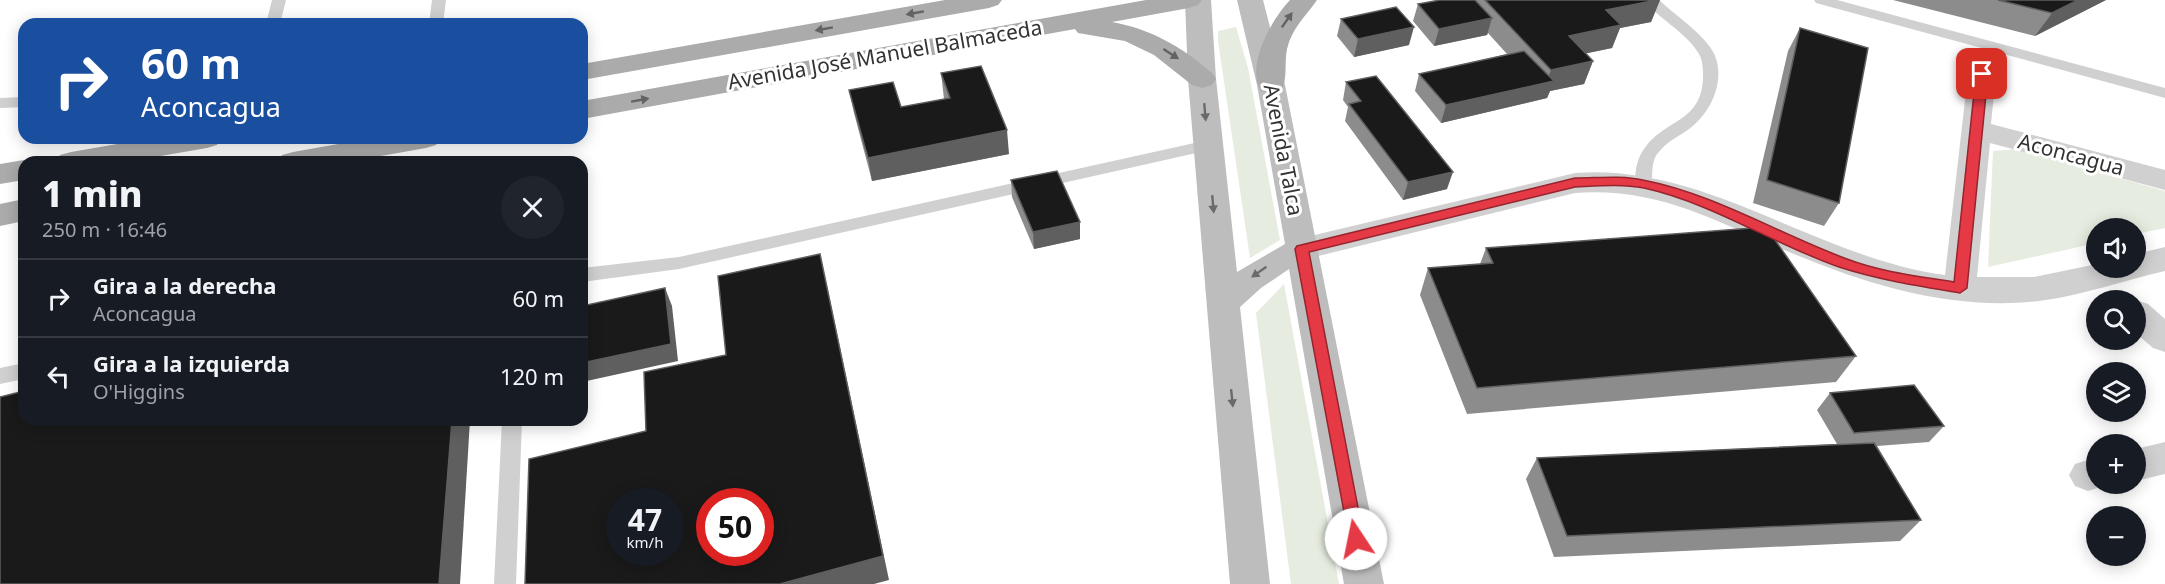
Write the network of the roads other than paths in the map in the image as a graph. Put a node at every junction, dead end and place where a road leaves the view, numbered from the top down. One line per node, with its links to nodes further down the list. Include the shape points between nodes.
1 (279, 0): 10 (lane)
2 (439, 0): 11 (lane)
3 (989, 0): 13 (main road, Avenida José Manuel Balmaceda, one-way to 13)
4 (1189, 0): 12 (main road, Avenida José Manuel Balmaceda)
5 (1198, 0): 15 (main road)
6 (1250, 0): 16 (main road, Avenida Talca)
7 (1304, 0): 16 (main road, one-way to 7, via 1276,37)
8 (1651, 0): 30 (lane, via 1704,49 1711,73 1710,88 1698,112 1648,155)
9 (1821, 0): 17 (lane)
10 (274, 18)
11 (437, 18)
12 (1040, 27): 15 (main road, one-way to 15, via 1092,27 1135,35 1173,54); 20 (main road, Avenida José Manuel Balmaceda, one-way to 12)
13 (588, 71)
14 (1982, 74): 21 (street)
15 (1202, 79): 24 (main road, one-way to 24)
16 (1271, 85): 33 (main road, Avenida Talca)
17 (2165, 93)
18 (18, 102): 19 (lane)
19 (0, 103)
20 (588, 109)
21 (1977, 130): 29 (street, Aconcagua); 39 (street)
22 (173, 144): 25 (main road)
23 (393, 144): 26 (main road)
24 (1208, 145): 36 (lane, via 679,263); 41 (main road, one-way to 41)
25 (105, 156)
26 (326, 156)
27 (18, 171): 28 (main road)
28 (0, 174)
29 (2165, 180)
30 (1643, 184): 33 (street, via 1575,183); 39 (street, via 1686,196 1843,263 1891,277)
31 (18, 211): 32 (main road)
32 (0, 215)
33 (1302, 249): 41 (main road, one-way to 41, via 1264,268); 51 (main road, Avenida Talca)
34 (2165, 259): 35 (street)
35 (2146, 264)
36 (588, 274)
37 (2086, 278): 39 (street, via 2034,289)
38 (2096, 278): 40 (street)
39 (1960, 288)
40 (2110, 290)
41 (1223, 304): 50 (main road, one-way to 50)
42 (2146, 322): 43 (street)
43 (2165, 339)
44 (18, 372): 45 (lane)
45 (0, 376)
46 (512, 426): 49 (lane)
47 (2165, 458): 48 (street)
48 (2146, 463)
49 (505, 584)
50 (1250, 584)
51 (1364, 584)

